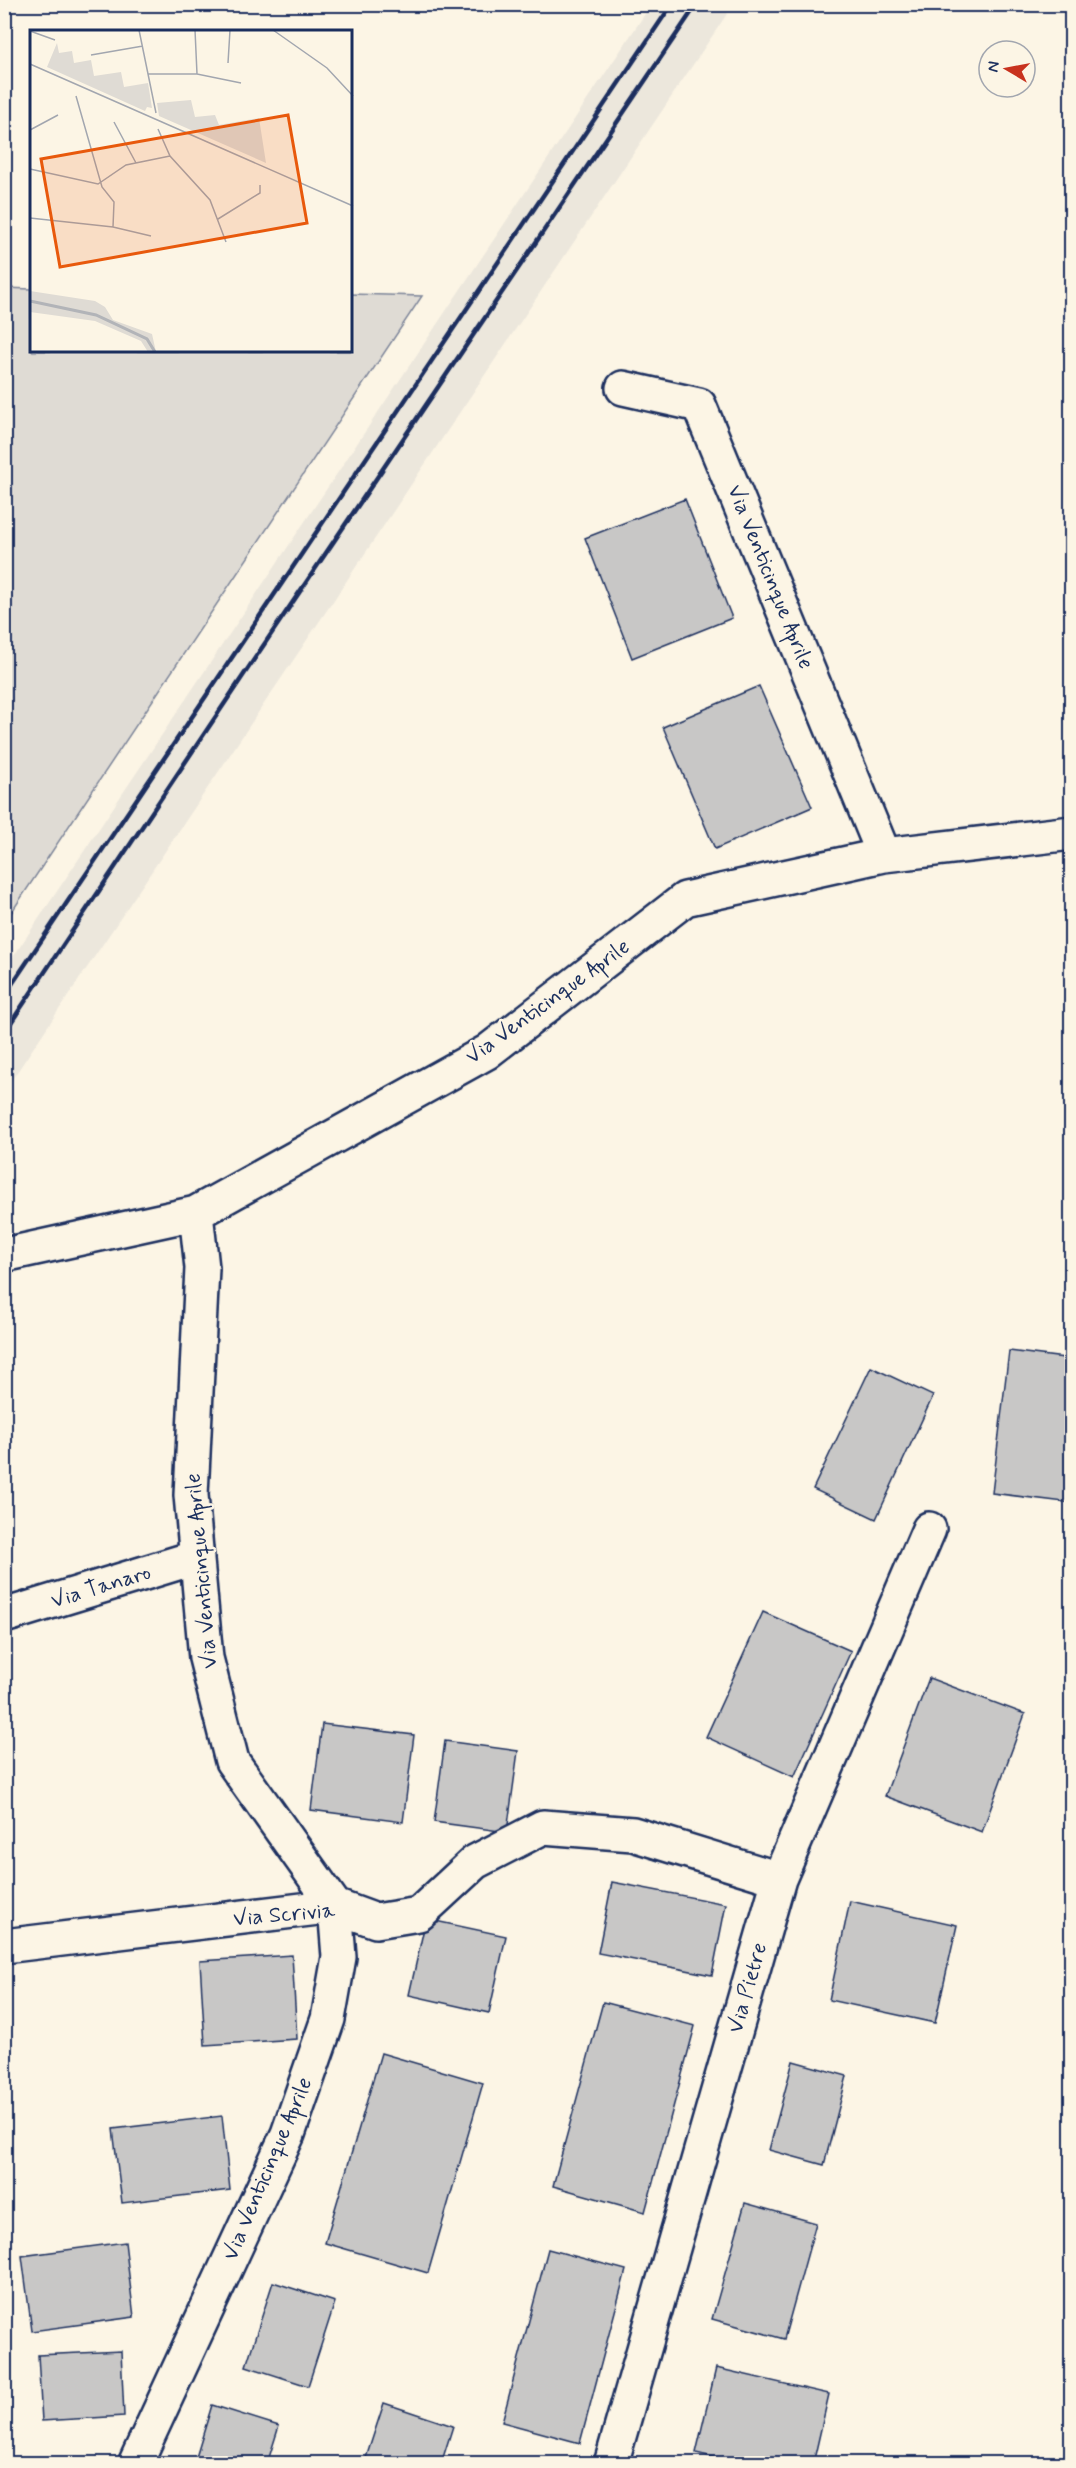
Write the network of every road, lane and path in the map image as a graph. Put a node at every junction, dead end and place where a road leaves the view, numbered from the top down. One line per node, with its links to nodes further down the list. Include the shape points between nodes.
1 (623, 388): 3 (street, Via Venticinque Aprile, via 699,405)
2 (1071, 834): 3 (street, Via Venticinque Aprile)
3 (884, 855): 4 (street, Via Venticinque Aprile, via 685,899 487,1052)
4 (196, 1213): 5 (street, Via Venticinque Aprile); 7 (street, Via Venticinque Aprile, via 202,1268 191,1496)
5 (4, 1256)
6 (929, 1529): 9 (street, Via Pietre)
7 (197, 1557): 8 (street, Via Tanaro); 10 (street, Via Venticinque Aprile, via 206,1658 232,1761)
8 (4, 1616)
9 (779, 1879): 10 (street, Via Scrivia, via 633,1834 543,1827 476,1862 419,1914 375,1922); 13 (street, Via Pietre)
10 (335, 1906): 11 (street, Via Scrivia); 12 (street, Via Venticinque Aprile, via 339,1957 328,2019 288,2134)
11 (4, 1946)
12 (135, 2463)
13 (611, 2463)

